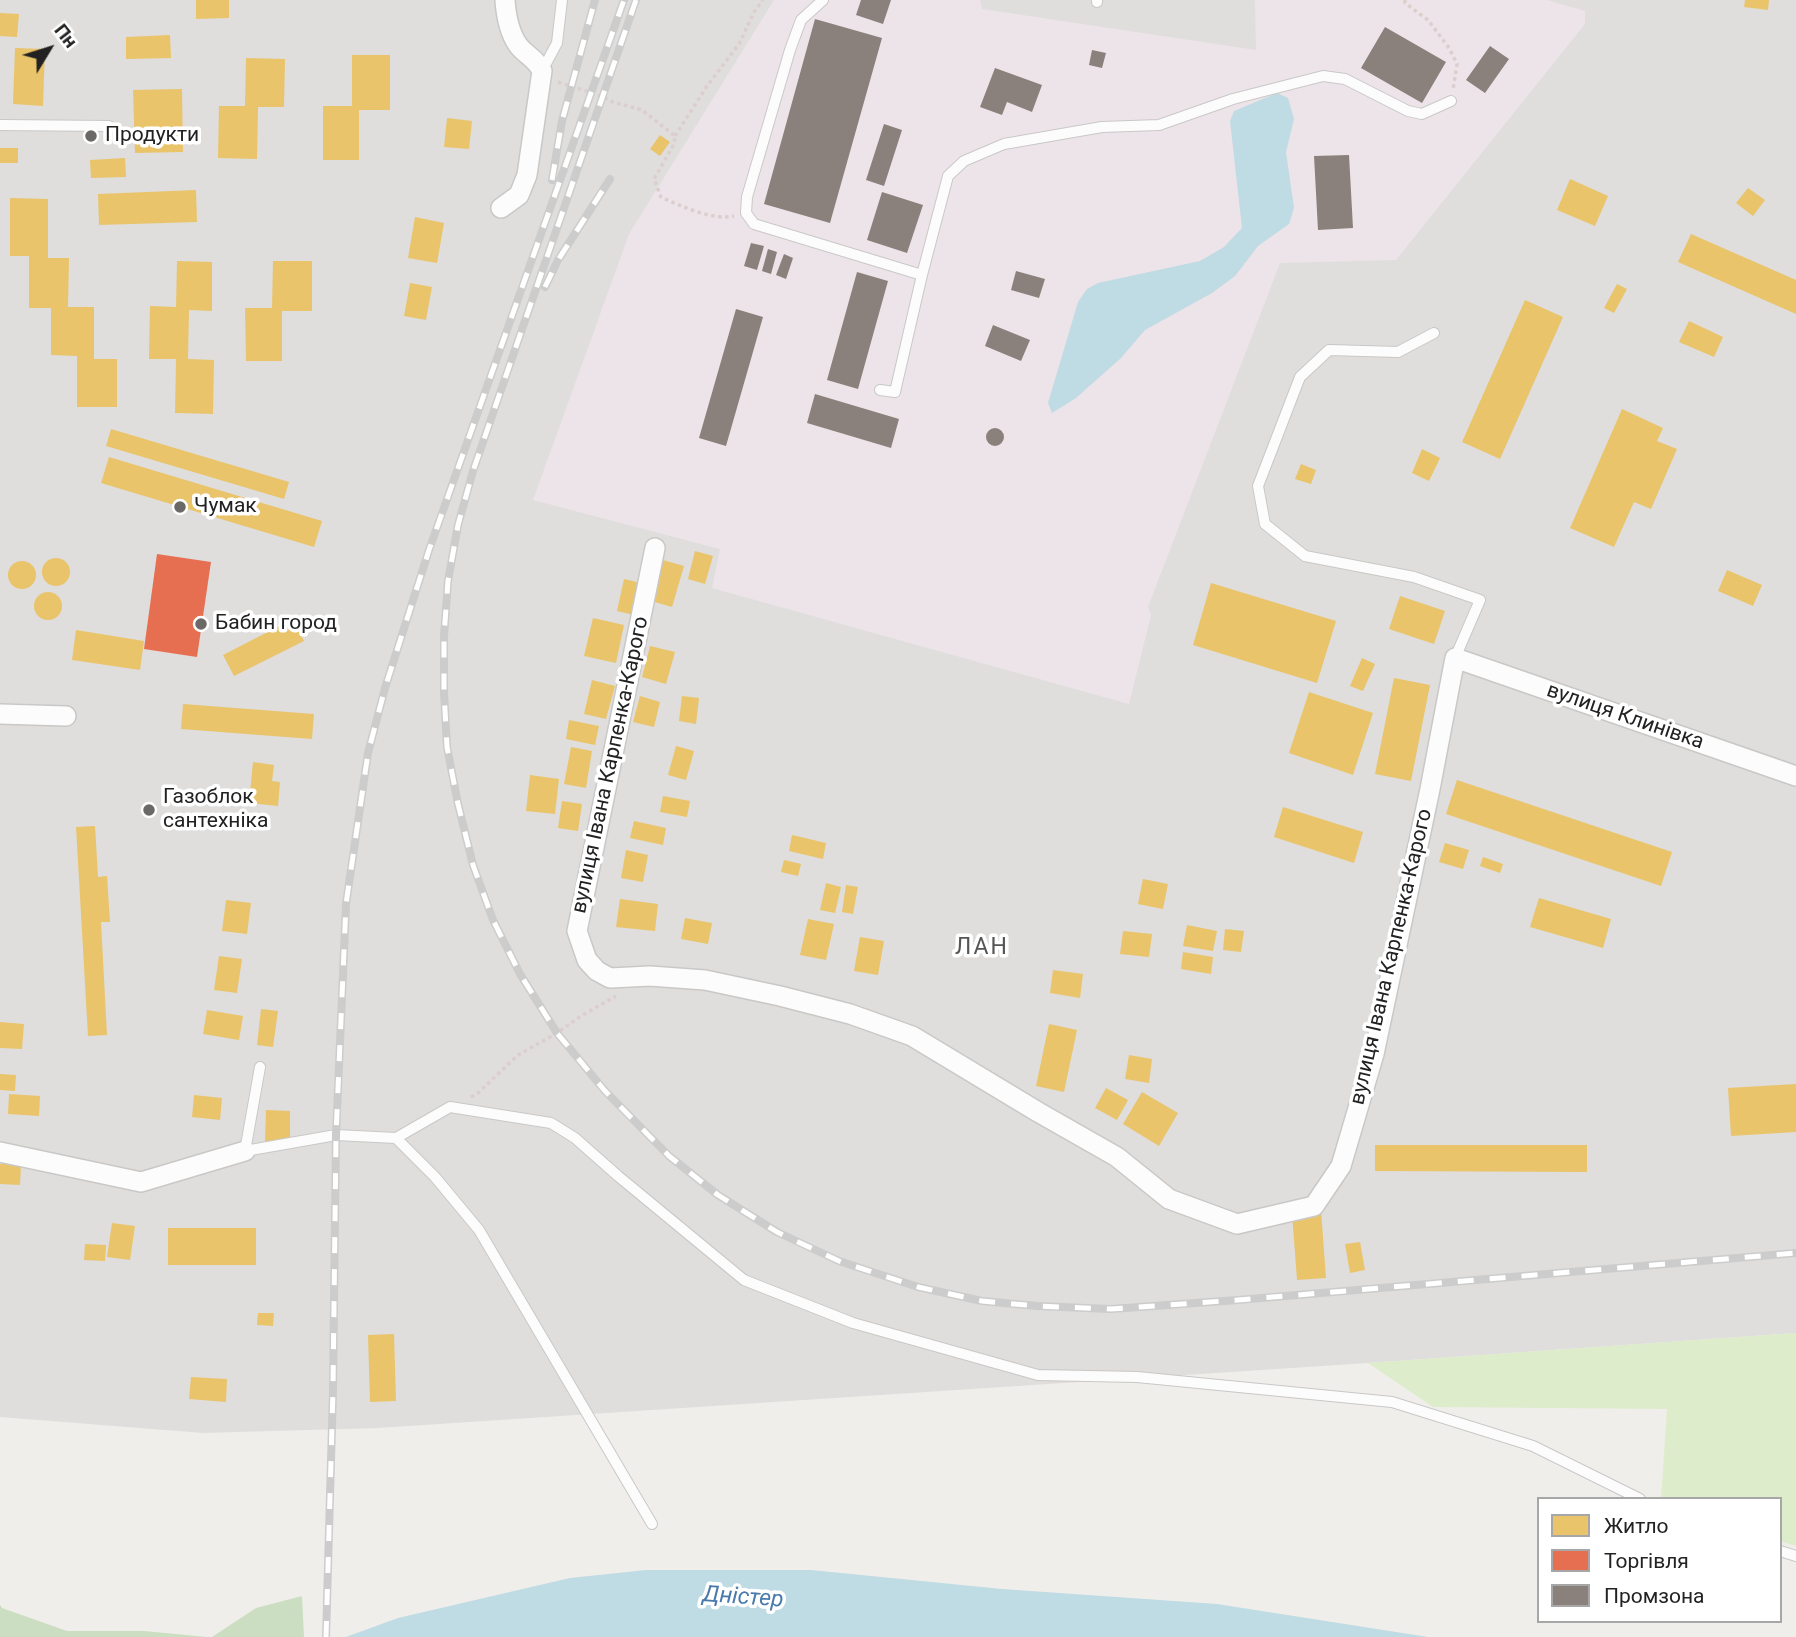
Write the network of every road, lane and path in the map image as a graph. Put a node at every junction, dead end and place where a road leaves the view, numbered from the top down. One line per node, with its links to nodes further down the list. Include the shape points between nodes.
1 (505, 0): 6 (street, via 506,18 519,46 538,62)
2 (562, 0): 6 (lane, via 556,43)
3 (763, 0): 10 (path, via 739,44)
4 (823, 0): 12 (lane, via 801,20 790,50)
5 (1405, 0): 7 (path, via 1428,20 1457,64)
6 (542, 74): 10 (path, via 642,110); 11 (street, via 527,175 519,195)
7 (1451, 101): 13 (lane, via 1422,114 1345,79 1323,76 1233,99 1159,125 1102,127 1004,144 964,161 948,176)
8 (0, 125): 9 (lane)
9 (109, 126)
10 (675, 136): 12 (path, via 654,179 662,197 724,218)
11 (501, 208)
12 (746, 213): 13 (lane, via 754,224)
13 (922, 275): 15 (lane, via 895,392)
14 (1434, 332): 17 (lane, via 1398,352 1329,350 1300,377 1258,486 1265,524 1305,556 1414,577 1480,600)
15 (880, 390)
16 (655, 548): 17 (street, вулиця Івана Карпенка-Карого, via 577,931 587,960 610,978 705,980 850,1014 912,1037 1117,1157 1169,1199 1237,1224 1314,1206 1341,1166 1374,1054)
17 (1455, 658): 20 (street, вулиця Клинівка)
18 (0, 714): 19 (street)
19 (66, 716)
20 (1796, 776)
21 (615, 996): 23 (path, via 518,1055 477,1094)
22 (260, 1067): 25 (lane)
23 (450, 1107): 24 (lane); 27 (lane, via 551,1124 575,1138 744,1280 853,1323 1038,1376 1137,1377 1392,1402 1533,1446)
24 (396, 1138): 25 (lane, via 336,1135); 28 (lane, via 479,1230)
25 (245, 1151): 26 (street, via 141,1182)
26 (0, 1152)
27 (1636, 1497)
28 (652, 1524)

